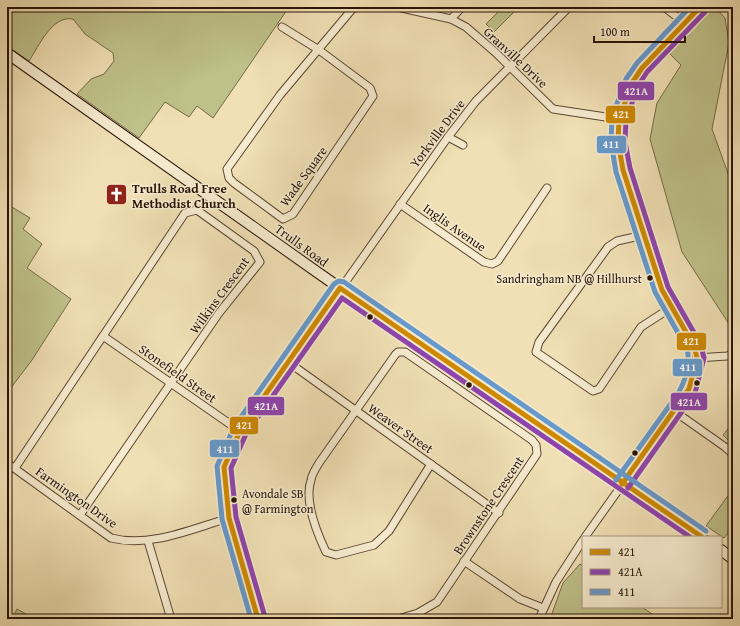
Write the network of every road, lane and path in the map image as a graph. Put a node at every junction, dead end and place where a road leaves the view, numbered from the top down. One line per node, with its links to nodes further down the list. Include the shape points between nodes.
1 (354, 7): 10 (street, Wade Square)
2 (397, 7): 7 (street, Granville Drive)
3 (462, 7): 7 (street)
4 (569, 7): 12 (street, Yorkville Drive)
5 (664, 7): 8 (street)
6 (700, 7): 8 (street)
7 (451, 19): 12 (street, Granville Drive, via 466,27)
8 (685, 23): 13 (street, via 642,68 632,83)
9 (282, 27): 10 (street)
10 (319, 50): 10 (street, Wade Square, via 280,95 227,169 229,178 234,183 283,220 293,214 373,96 370,88)
11 (7, 53): 19 (street, Trulls Road)
12 (510, 65): 13 (street, Granville Drive, via 553,109); 14 (street, Yorkville Drive, via 476,101)
13 (619, 119): 18 (street, via 618,142 623,170)
14 (448, 137): 15 (street); 17 (street, Yorkville Drive)
15 (463, 145)
16 (547, 188): 17 (street, Inglis Avenue, via 498,261 492,264 484,262)
17 (400, 204): 19 (street, Yorkville Drive)
18 (644, 235): 20 (street, via 662,290); 20 (street, via 617,241 608,247 539,342 536,352 594,390 599,389 641,326)
19 (340, 288): 24 (street, Yorkville Drive); 33 (street, Trulls Road)
20 (672, 307): 23 (street, via 694,346)
21 (103, 336): 25 (street, Stonefield Street); 25 (street, Wilkins Crescent, via 185,213 197,210 254,251 260,262 219,313); 32 (street, Wilkins Crescent)
22 (733, 354): 23 (street)
23 (697, 358): 27 (street, via 688,389)
24 (288, 362): 26 (street, Weaver Street); 28 (street, Yorkville Drive)
25 (171, 383): 28 (street, Stonefield Street); 35 (street, Wilkins Crescent)
26 (356, 411): 31 (street, Weaver Street); 31 (street, via 310,480 310,507 326,552 336,555 374,545 389,531); 34 (street, Brownstone Crescent, via 395,355 404,352 532,440 536,445 537,454)
27 (674, 411): 29 (street); 33 (street)
28 (240, 431): 36 (street, Yorkville Drive, via 224,467)
29 (733, 454)
30 (7, 463): 32 (street, Farmington Drive)
31 (431, 464): 34 (street, Weaver Street)
32 (15, 468): 35 (street, Farmington Drive)
33 (622, 484): 37 (street); 38 (street, Trulls Road)
34 (499, 513): 43 (street, Brownstone Crescent)
35 (80, 515): 39 (street, Farmington Drive, via 111,538 126,542)
36 (229, 518): 39 (street, Farmington Drive); 46 (street, Yorkville Drive)
37 (586, 536)
38 (700, 536)
39 (148, 541): 45 (street)
40 (582, 542): 44 (street)
41 (722, 551): 42 (street)
42 (733, 559)
43 (464, 561): 44 (street, via 520,599); 47 (street, Brownstone Crescent, via 437,602 418,613)
44 (543, 608): 48 (street)
45 (171, 619)
46 (258, 619)
47 (398, 619)
48 (540, 619)

